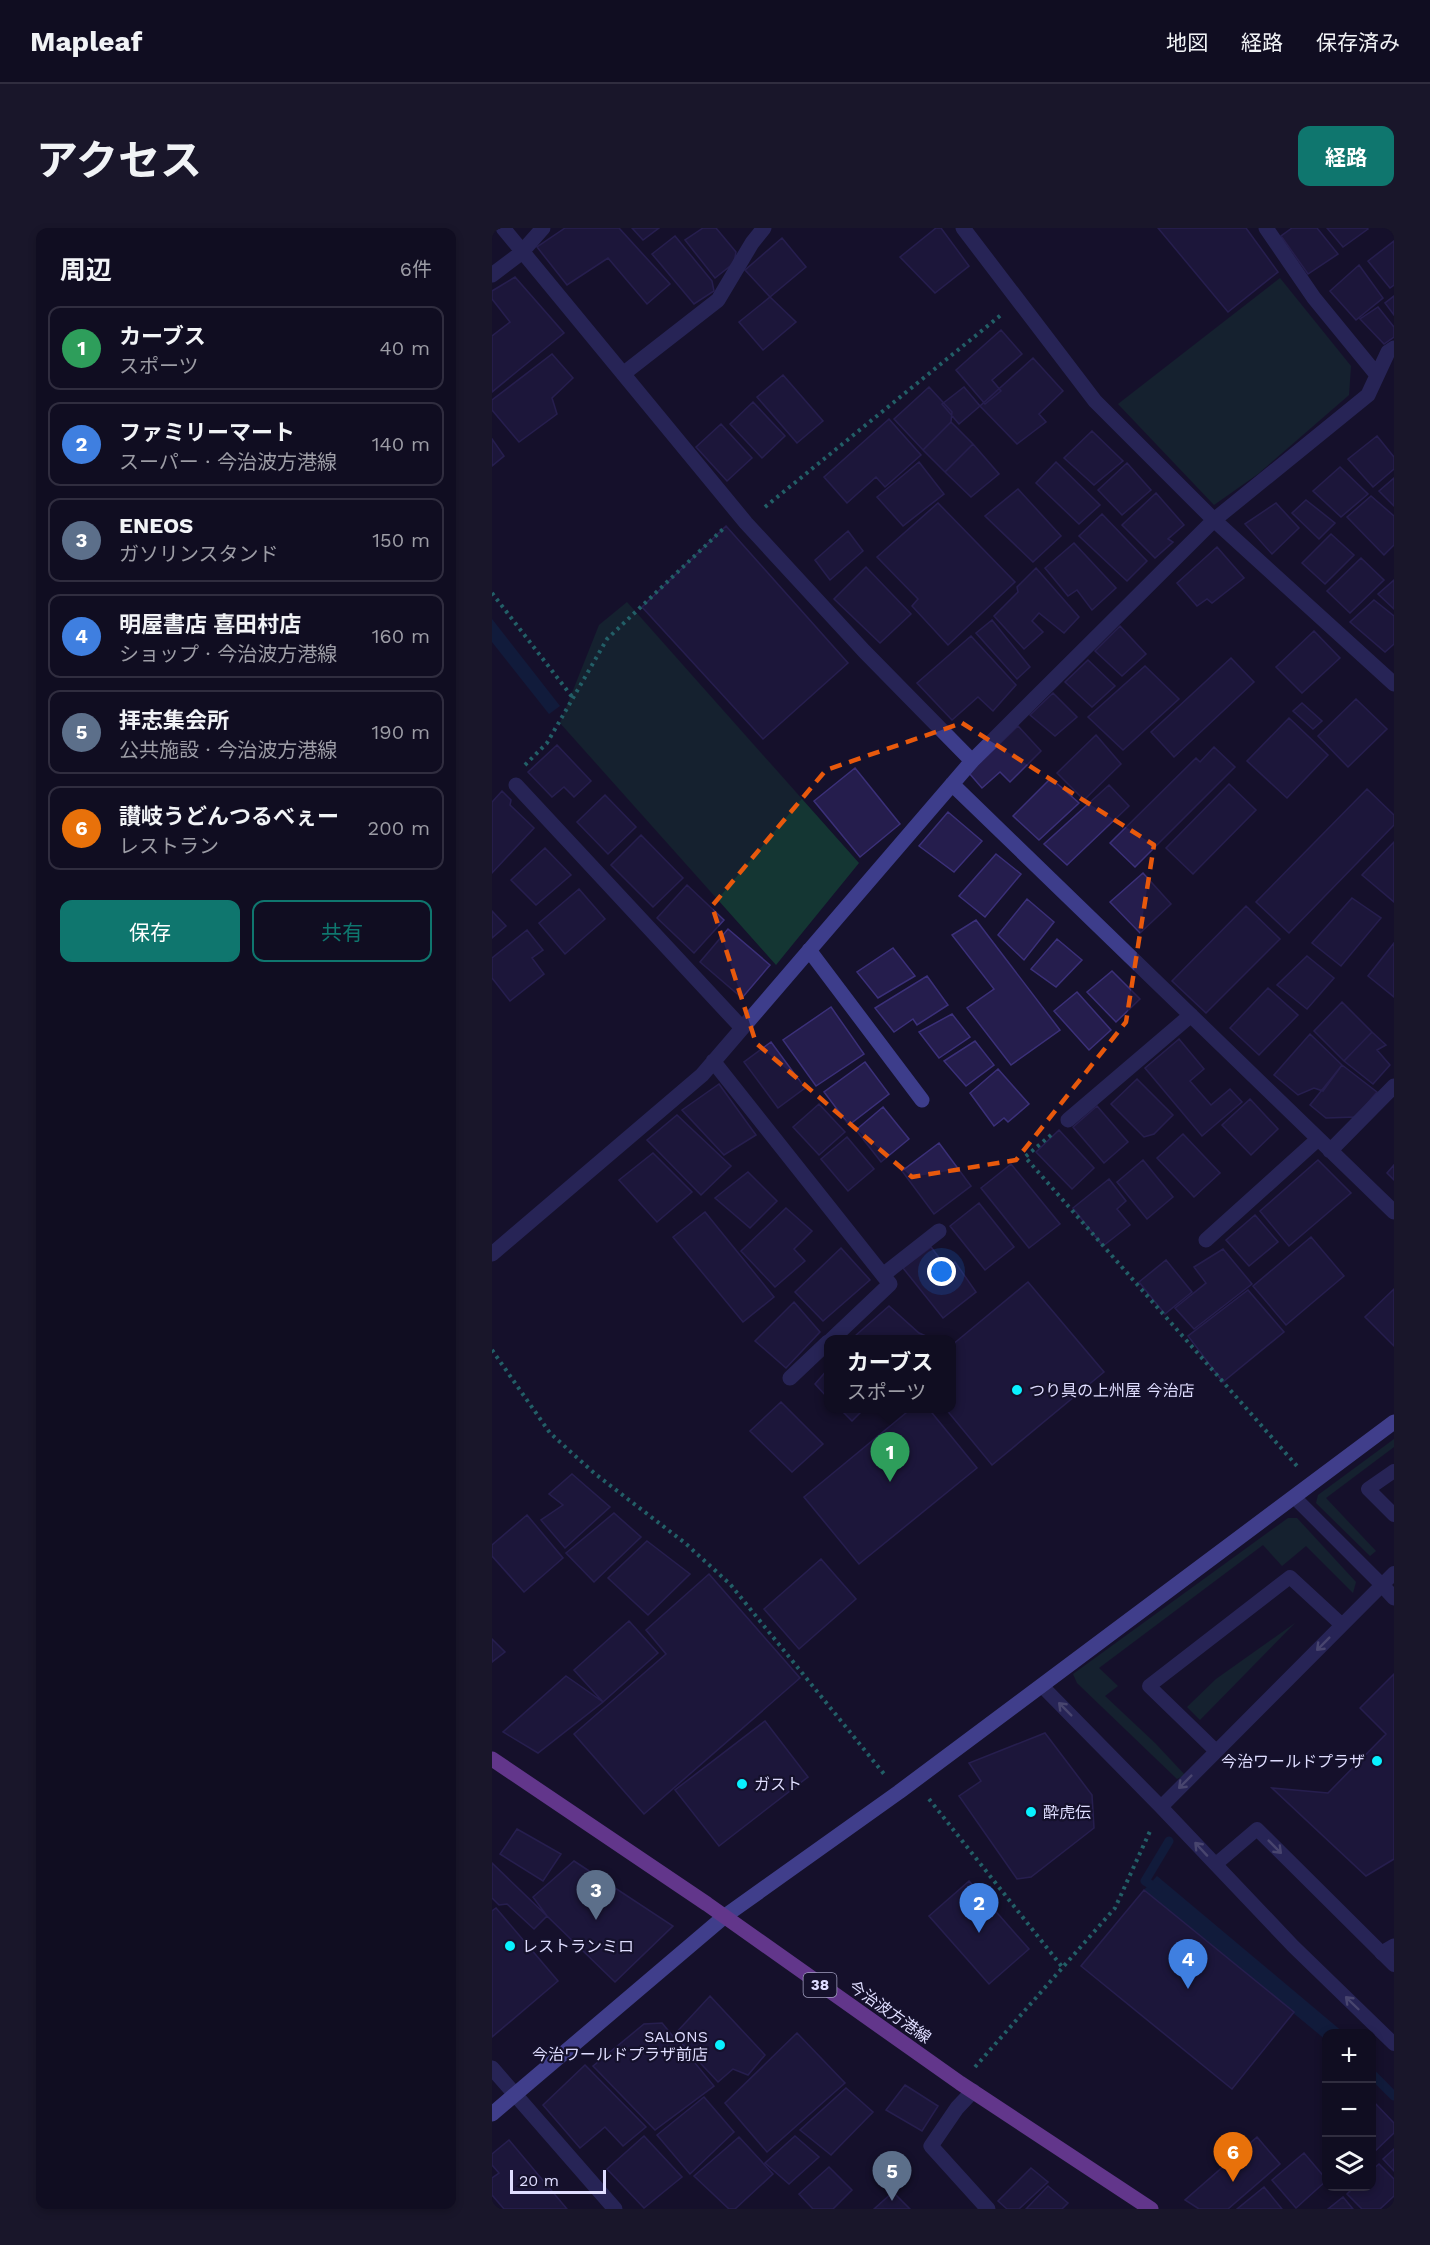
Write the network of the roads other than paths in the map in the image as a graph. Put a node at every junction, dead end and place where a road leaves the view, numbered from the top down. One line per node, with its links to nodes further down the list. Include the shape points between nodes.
1 (503, 228): 6 (street)
2 (543, 228): 6 (street)
3 (764, 228): 9 (street, via 718,300)
4 (963, 228): 11 (street, via 1095,401)
5 (1266, 228): 10 (street, via 1314,298)
6 (521, 253): 7 (street); 9 (street)
7 (492, 275)
8 (1394, 348): 10 (street)
9 (623, 374): 13 (street, via 742,519)
10 (1377, 375): 11 (street, via 1368,395)
11 (1214, 520): 12 (street); 13 (street)
12 (1394, 684)
13 (972, 761): 14 (street)
14 (952, 784): 16 (street); 17 (street)
15 (516, 785): 18 (street)
16 (809, 950): 18 (street); 21 (street)
17 (1191, 1015): 22 (street); 23 (street)
18 (742, 1028): 19 (street)
19 (713, 1061): 28 (street, via 702,1075); 29 (street)
20 (1394, 1086): 24 (street)
21 (922, 1100)
22 (1068, 1120)
23 (1318, 1138): 24 (street); 27 (street)
24 (1330, 1151): 25 (street)
25 (1394, 1212)
26 (939, 1231): 29 (street)
27 (1206, 1240)
28 (492, 1254)
29 (883, 1275): 30 (street, via 890,1284)
30 (836, 1335)
31 (824, 1347): 32 (street)
32 (790, 1378)
33 (1394, 1422): 35 (street)
34 (1394, 1471): 36 (lane, via 1368,1489)
35 (1294, 1497): 38 (lane); 41 (street)
36 (1394, 1515)
37 (1394, 1573): 38 (lane)
38 (1382, 1585): 39 (street); 40 (lane)
39 (1394, 1598)
40 (1342, 1625): 42 (lane, one-way to 42); 42 (lane, via 1290,1577 1149,1686)
41 (1042, 1686): 44 (lane, one-way to 41); 46 (street)
42 (1216, 1751): 44 (lane, one-way to 44)
43 (492, 1759): 46 (main road, 今治波方港線 / 38)
44 (1161, 1807): 45 (lane, one-way to 44)
45 (1216, 1864): 47 (lane, one-way to 47, via 1257,1829); 49 (lane, one-way to 45)
46 (725, 1917): 51 (main road, 今治波方港線 / 38); 52 (street)
47 (1388, 1949): 48 (lane)
48 (1394, 1965)
49 (1394, 2044)
50 (492, 2068): 52 (street)
51 (967, 2087): 55 (street, via 931,2146); 56 (main road, 今治波方港線 / 38)
52 (516, 2094): 53 (street); 54 (street)
53 (492, 2114)
54 (615, 2209)
55 (988, 2209)
56 (1151, 2209)

